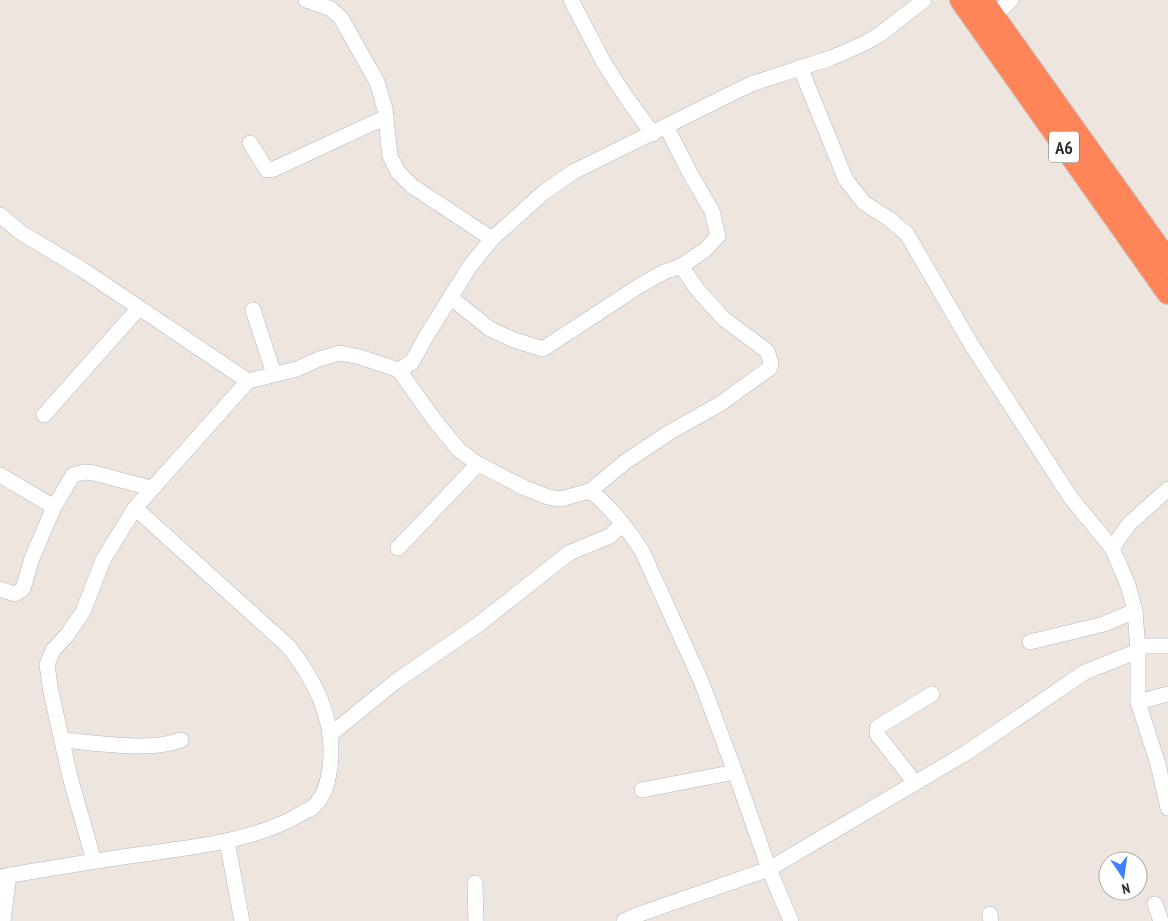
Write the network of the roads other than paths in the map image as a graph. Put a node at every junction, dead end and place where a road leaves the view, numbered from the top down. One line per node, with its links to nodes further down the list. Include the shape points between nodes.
1 (306, 0): 8 (street, via 331,9 341,18 377,82)
2 (571, 0): 9 (street, via 626,97)
3 (924, 0): 7 (street, via 863,44)
4 (962, 0): 15 (highway, A6)
5 (1011, 0): 6 (street)
6 (988, 8): 13 (highway, A6)
7 (800, 67): 9 (street, via 751,84); 32 (street, via 846,180 864,203 907,234 975,351 1071,498)
8 (386, 116): 10 (street, via 274,170 267,170); 12 (street, via 390,156 398,172 412,186)
9 (660, 130): 12 (street, via 573,172 543,193); 14 (street, via 712,211 718,236)
10 (250, 143)
11 (0, 215): 17 (street, via 20,232)
12 (492, 240): 16 (street)
13 (1168, 261)
14 (681, 266): 16 (street, via 639,286 543,349 490,329); 27 (street, via 724,319 767,351 770,368 720,404 625,462)
15 (1168, 293)
16 (450, 297): 19 (street, via 412,362)
17 (139, 308): 21 (street); 22 (street)
18 (253, 310): 20 (street)
19 (399, 370): 20 (street, via 340,353); 23 (street, via 459,450)
20 (274, 374): 21 (street)
21 (248, 381): 25 (street)
22 (44, 416)
23 (478, 464): 27 (street, via 548,497 560,499); 31 (street)
24 (0, 475): 28 (street)
25 (151, 488): 28 (street, via 85,472 74,475); 29 (street)
26 (1168, 489): 32 (street, via 1129,524)
27 (590, 491): 30 (street)
28 (54, 507): 33 (street, via 32,558 23,589 15,594)
29 (135, 508): 41 (street, via 288,646 300,660 315,688); 42 (street, via 103,560 83,612 53,650 47,665)
30 (622, 525): 41 (street, via 610,536 569,553 479,624 395,682); 44 (street, via 642,551 697,672)
31 (398, 548)
32 (1112, 548): 34 (street)
33 (0, 589)
34 (1135, 611): 35 (street, via 1095,626); 37 (street)
35 (1030, 642)
36 (1168, 646): 37 (street)
37 (1138, 648): 40 (street); 45 (street, via 1085,672 966,752)
38 (932, 694): 45 (street, via 878,726 880,739)
39 (1168, 694): 40 (street)
40 (1138, 702): 47 (street)
41 (331, 734): 48 (street, via 332,753 325,791 314,806 272,828)
42 (62, 740): 43 (street, via 150,747); 49 (street)
43 (181, 740)
44 (735, 772): 46 (street); 50 (street)
45 (915, 782): 50 (street)
46 (642, 790)
47 (1168, 808)
48 (227, 841): 49 (street); 55 (street)
49 (94, 862): 51 (street)
50 (768, 869): 57 (street); 58 (street)
51 (4, 876): 54 (street)
52 (476, 883): 56 (street)
53 (1154, 904): 59 (street)
54 (3, 921)
55 (242, 921)
56 (476, 921)
57 (624, 921)
58 (792, 921)
59 (1161, 921)

